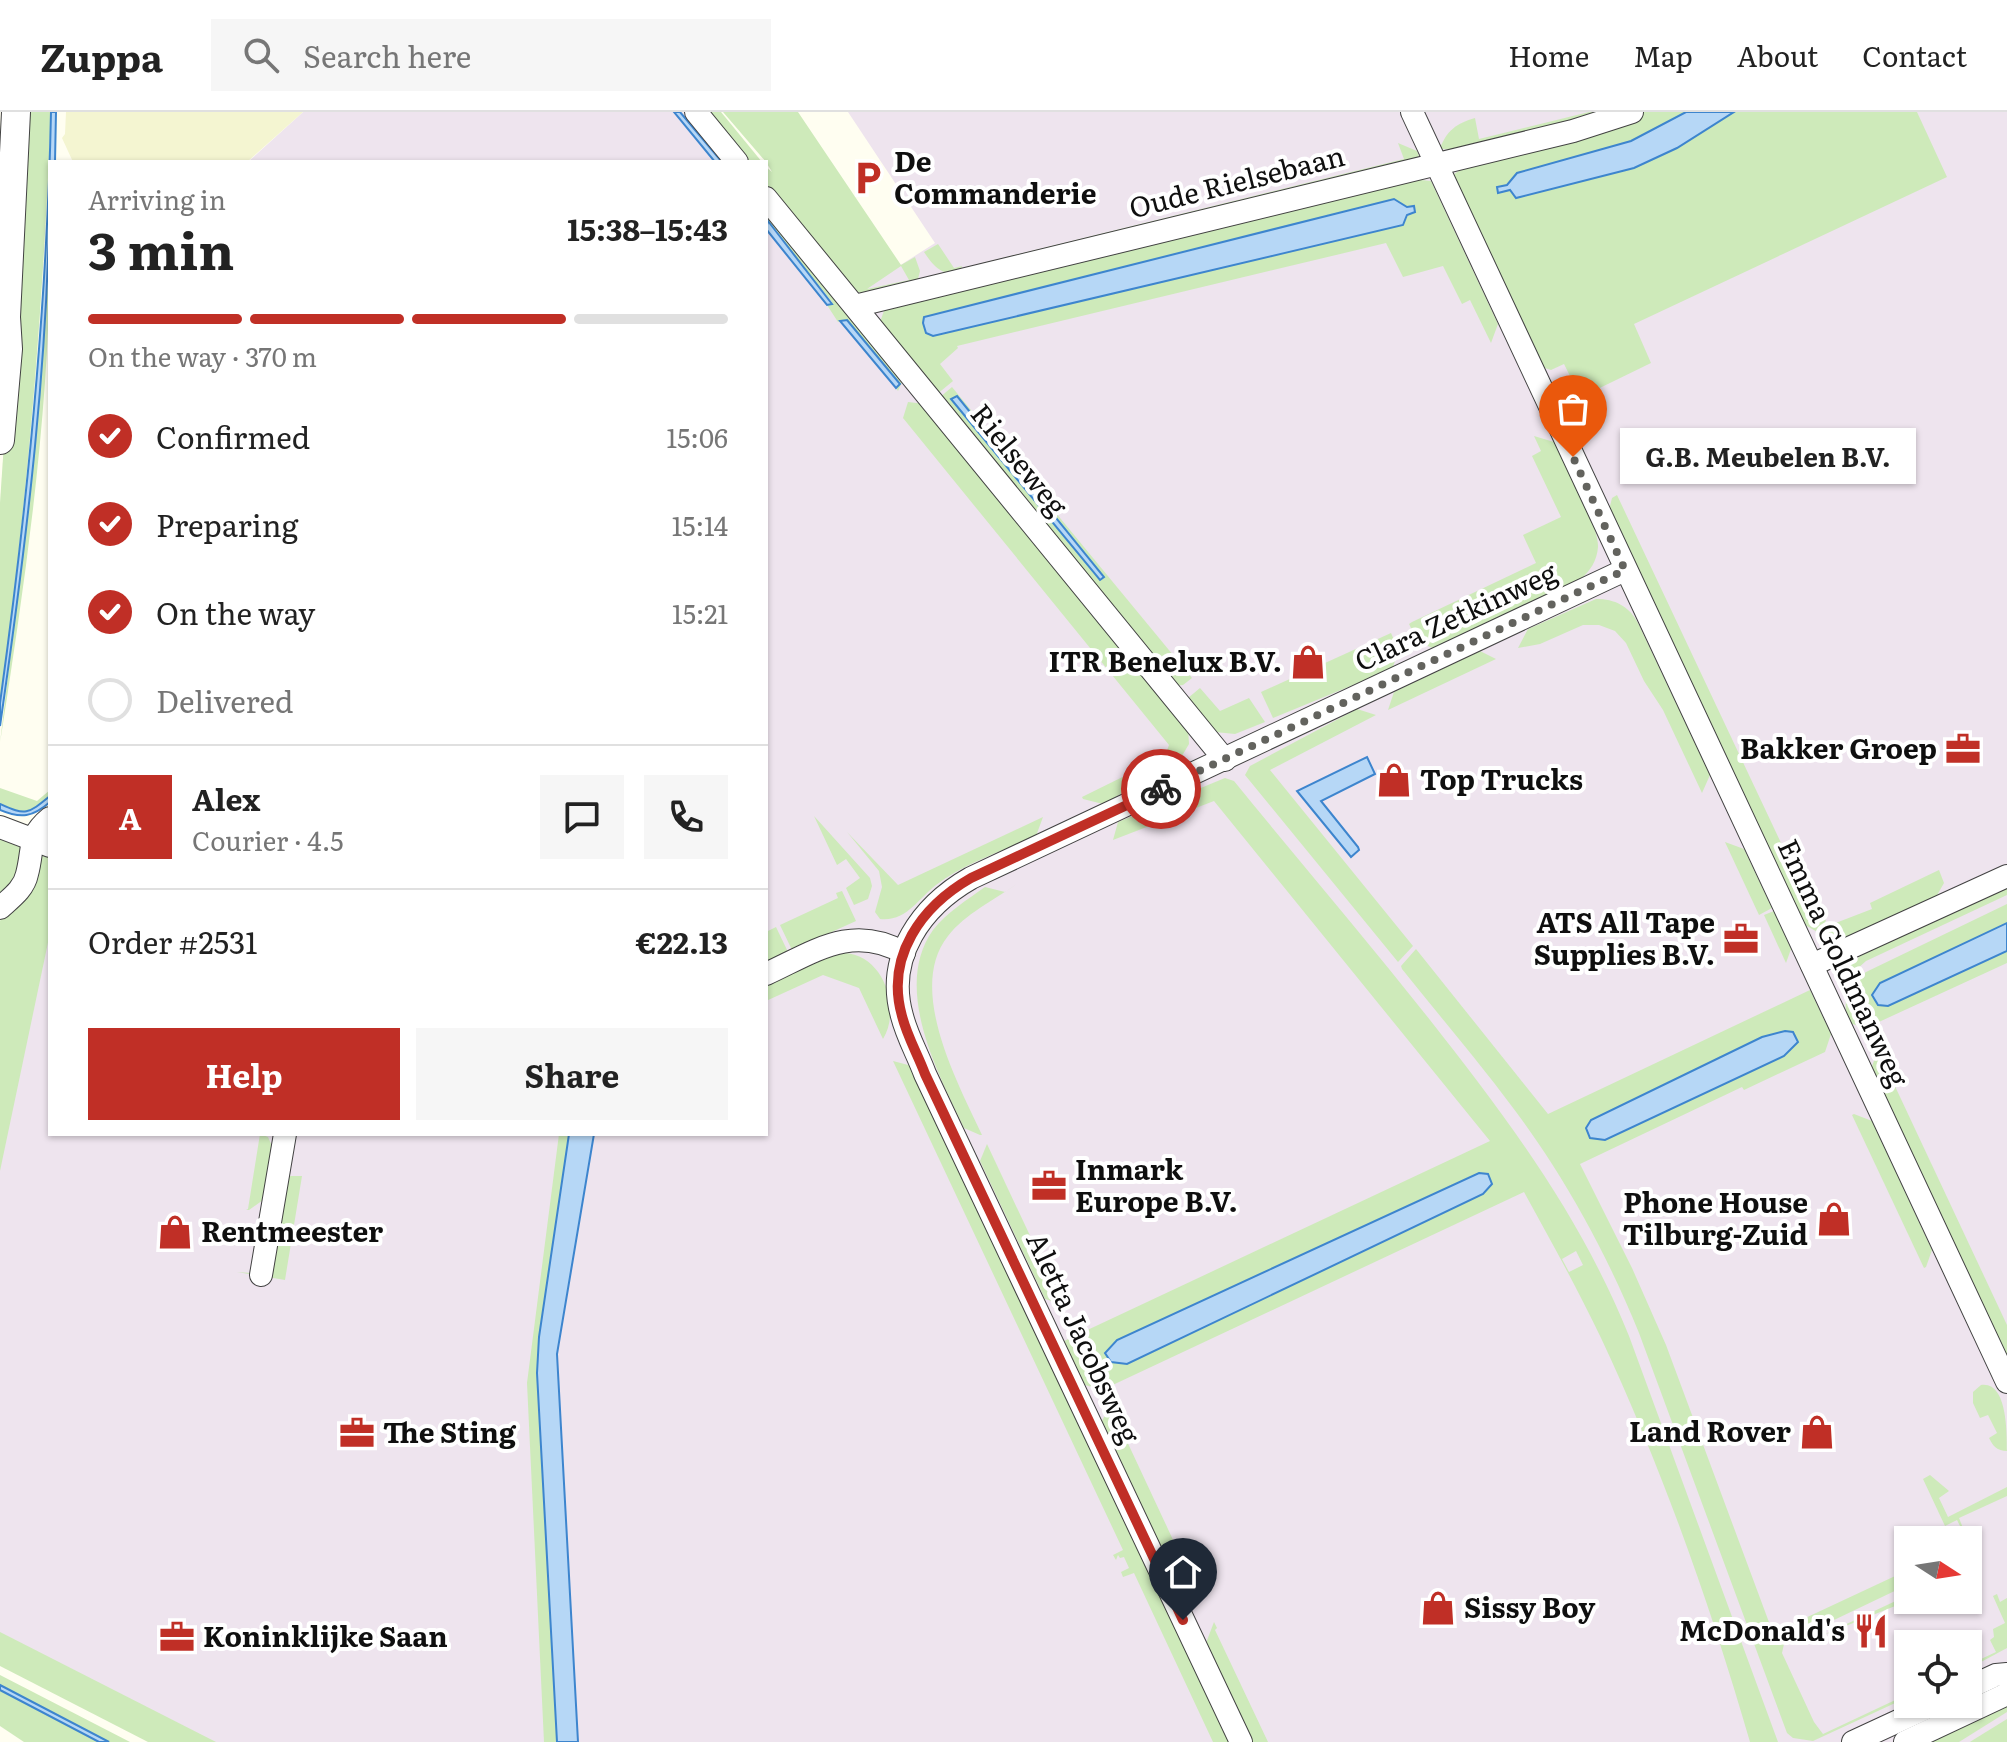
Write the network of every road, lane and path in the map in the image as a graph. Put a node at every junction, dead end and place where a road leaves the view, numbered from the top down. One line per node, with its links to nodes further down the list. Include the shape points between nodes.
1 (16, 112): 9 (street)
2 (696, 112): 5 (street)
3 (1412, 112): 6 (street, Emma Goldmanweg)
4 (1632, 112): 6 (street, Oude Rielsebaan)
5 (735, 160)
6 (1436, 165): 8 (street, Oude Rielsebaan); 11 (street, Emma Goldmanweg)
7 (768, 200): 8 (street, Rielseweg)
8 (855, 306): 12 (street, Rielseweg)
9 (3, 330): 10 (street, via 8,349)
10 (0, 440)
11 (1625, 570): 12 (street, Clara Zetkinweg); 19 (street, Emma Goldmanweg)
12 (1225, 760): 18 (street, Clara Zetkinweg, via 947,892 925,913)
13 (48, 820): 15 (street, via 37,829)
14 (0, 827): 15 (street)
15 (41, 842): 17 (street, via 23,884)
16 (2007, 876): 19 (street)
17 (0, 908)
18 (904, 953): 20 (street, via 876,940 841,940); 28 (street, Aletta Jacobsweg, via 900,1008 925,1074)
19 (1812, 965): 23 (street, Emma Goldmanweg)
20 (768, 973)
21 (285, 1136): 22 (street)
22 (261, 1275)
23 (2007, 1382)
24 (2007, 1674): 25 (street)
25 (1982, 1682)
26 (2007, 1694): 30 (street)
27 (1905, 1718): 29 (street)
28 (1241, 1742)
29 (1853, 1742)
30 (1905, 1742)

